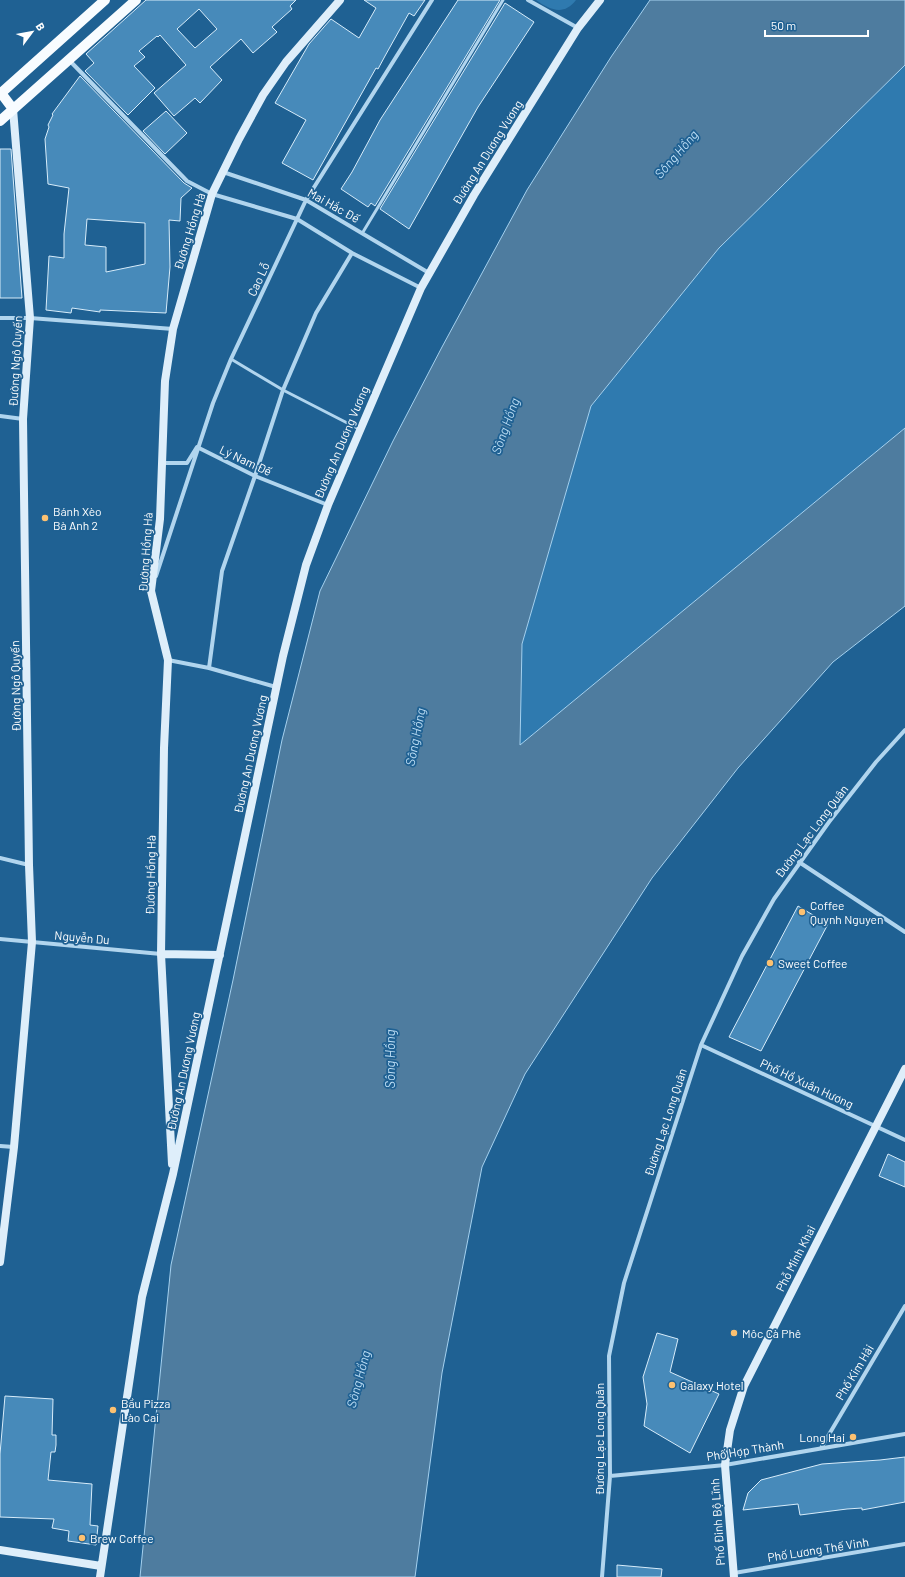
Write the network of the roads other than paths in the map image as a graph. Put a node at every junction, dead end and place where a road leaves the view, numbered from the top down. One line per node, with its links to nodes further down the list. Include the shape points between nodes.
1 (105, 0): 10 (main road)
2 (136, 0): 9 (main road)
3 (340, 0): 13 (street, Đường Hồng Hà, via 286,62 263,95)
4 (432, 0): 15 (street, Cao Lỗ)
5 (503, 0): 17 (lane)
6 (528, 0): 8 (street)
7 (600, 0): 8 (street, Đường An Dương Vương)
8 (578, 28): 19 (street, Đường An Dương Vương, via 474,195)
9 (69, 59): 11 (main road); 14 (street, via 187,181)
10 (0, 93): 11 (main road)
11 (13, 109): 12 (main road); 22 (street, Đường Ngô Quyến)
12 (0, 121)
13 (223, 172): 14 (street, Đường Hồng Hà); 15 (street, Mai Hắc Đế)
14 (212, 194): 16 (street); 23 (street, Đường Hồng Hà)
15 (306, 200): 16 (street, Cao Lỗ); 17 (street, Mai Hắc Đế)
16 (297, 219): 18 (street); 24 (street, Cao Lỗ)
17 (363, 232): 19 (street, Mai Hắc Đế)
18 (352, 253): 20 (street); 25 (street, via 316,313)
19 (429, 273): 20 (street, Đường An Dương Vương)
20 (421, 288): 28 (street, Đường An Dương Vương)
21 (0, 318): 22 (street)
22 (30, 318): 23 (street); 27 (street, Đường Ngô Quyến)
23 (173, 329): 30 (street, Đường Hồng Hà, via 165,381)
24 (231, 359): 25 (lane); 29 (street, Cao Lỗ)
25 (283, 390): 28 (lane); 31 (street)
26 (0, 416): 27 (street)
27 (23, 419): 40 (street, Đường Ngô Quyến)
28 (360, 430): 32 (street, Đường An Dương Vương)
29 (197, 447): 30 (street, via 187,463); 31 (street, Lý Nam Đế); 33 (street, Cao Lỗ)
30 (162, 463): 33 (street, Đường Hồng Hà, via 160,519)
31 (255, 476): 32 (street, Lý Nam Đế); 35 (street, via 222,571)
32 (328, 505): 36 (street, Đường An Dương Vương, via 306,565)
33 (151, 591): 34 (street, Đường Hồng Hà)
34 (168, 660): 35 (street); 44 (street, Đường Hồng Hà)
35 (209, 668): 36 (street)
36 (277, 687): 45 (street, Đường An Dương Vương)
37 (905, 730): 39 (street, Đường Lạc Long Quân, via 876,762)
38 (0, 858): 40 (street)
39 (799, 862): 41 (street); 46 (street, Đường Lạc Long Quân, via 774,899 742,956)
40 (29, 865): 43 (street, Đường Ngô Quyến)
41 (905, 932)
42 (0, 939): 43 (street, Nguyễn Du)
43 (32, 942): 44 (street, Nguyễn Du); 51 (street, Đường Ngô Quyến)
44 (161, 954): 45 (street); 52 (street, Đường Hồng Hà)
45 (220, 955): 52 (street, Đường An Dương Vương)
46 (700, 1045): 48 (street, Phố Hồ Xuân Hương); 58 (street, Đường Lạc Long Quân, via 643,1221 617,1314 609,1356)
47 (905, 1069): 48 (street, Phỗ Minh Khai)
48 (875, 1126): 49 (street, Phố Hồ Xuân Hương); 57 (street, Phỗ Minh Khai, via 744,1386 731,1425)
49 (905, 1140)
50 (0, 1146): 51 (street)
51 (14, 1146): 53 (street, Đường Ngô Quyến)
52 (173, 1174): 61 (street, Đường An Dương Vương, via 142,1297)
53 (0, 1262)
54 (905, 1306): 56 (street, Phố Kim Hải)
55 (905, 1434): 56 (street, Phố Hợp Thành)
56 (821, 1448): 57 (street, Phố Hợp Thành)
57 (725, 1465): 58 (street, Phố Hợp Thành); 62 (street, Phố Đinh Bộ Lĩnh)
58 (610, 1476): 64 (street, Đường Lạc Long Quân)
59 (905, 1544): 62 (street, Phố Lương Thế Vinh)
60 (0, 1550): 61 (street)
61 (101, 1566): 63 (street, Đường An Dương Vương)
62 (733, 1575)
63 (100, 1577)
64 (602, 1577)

